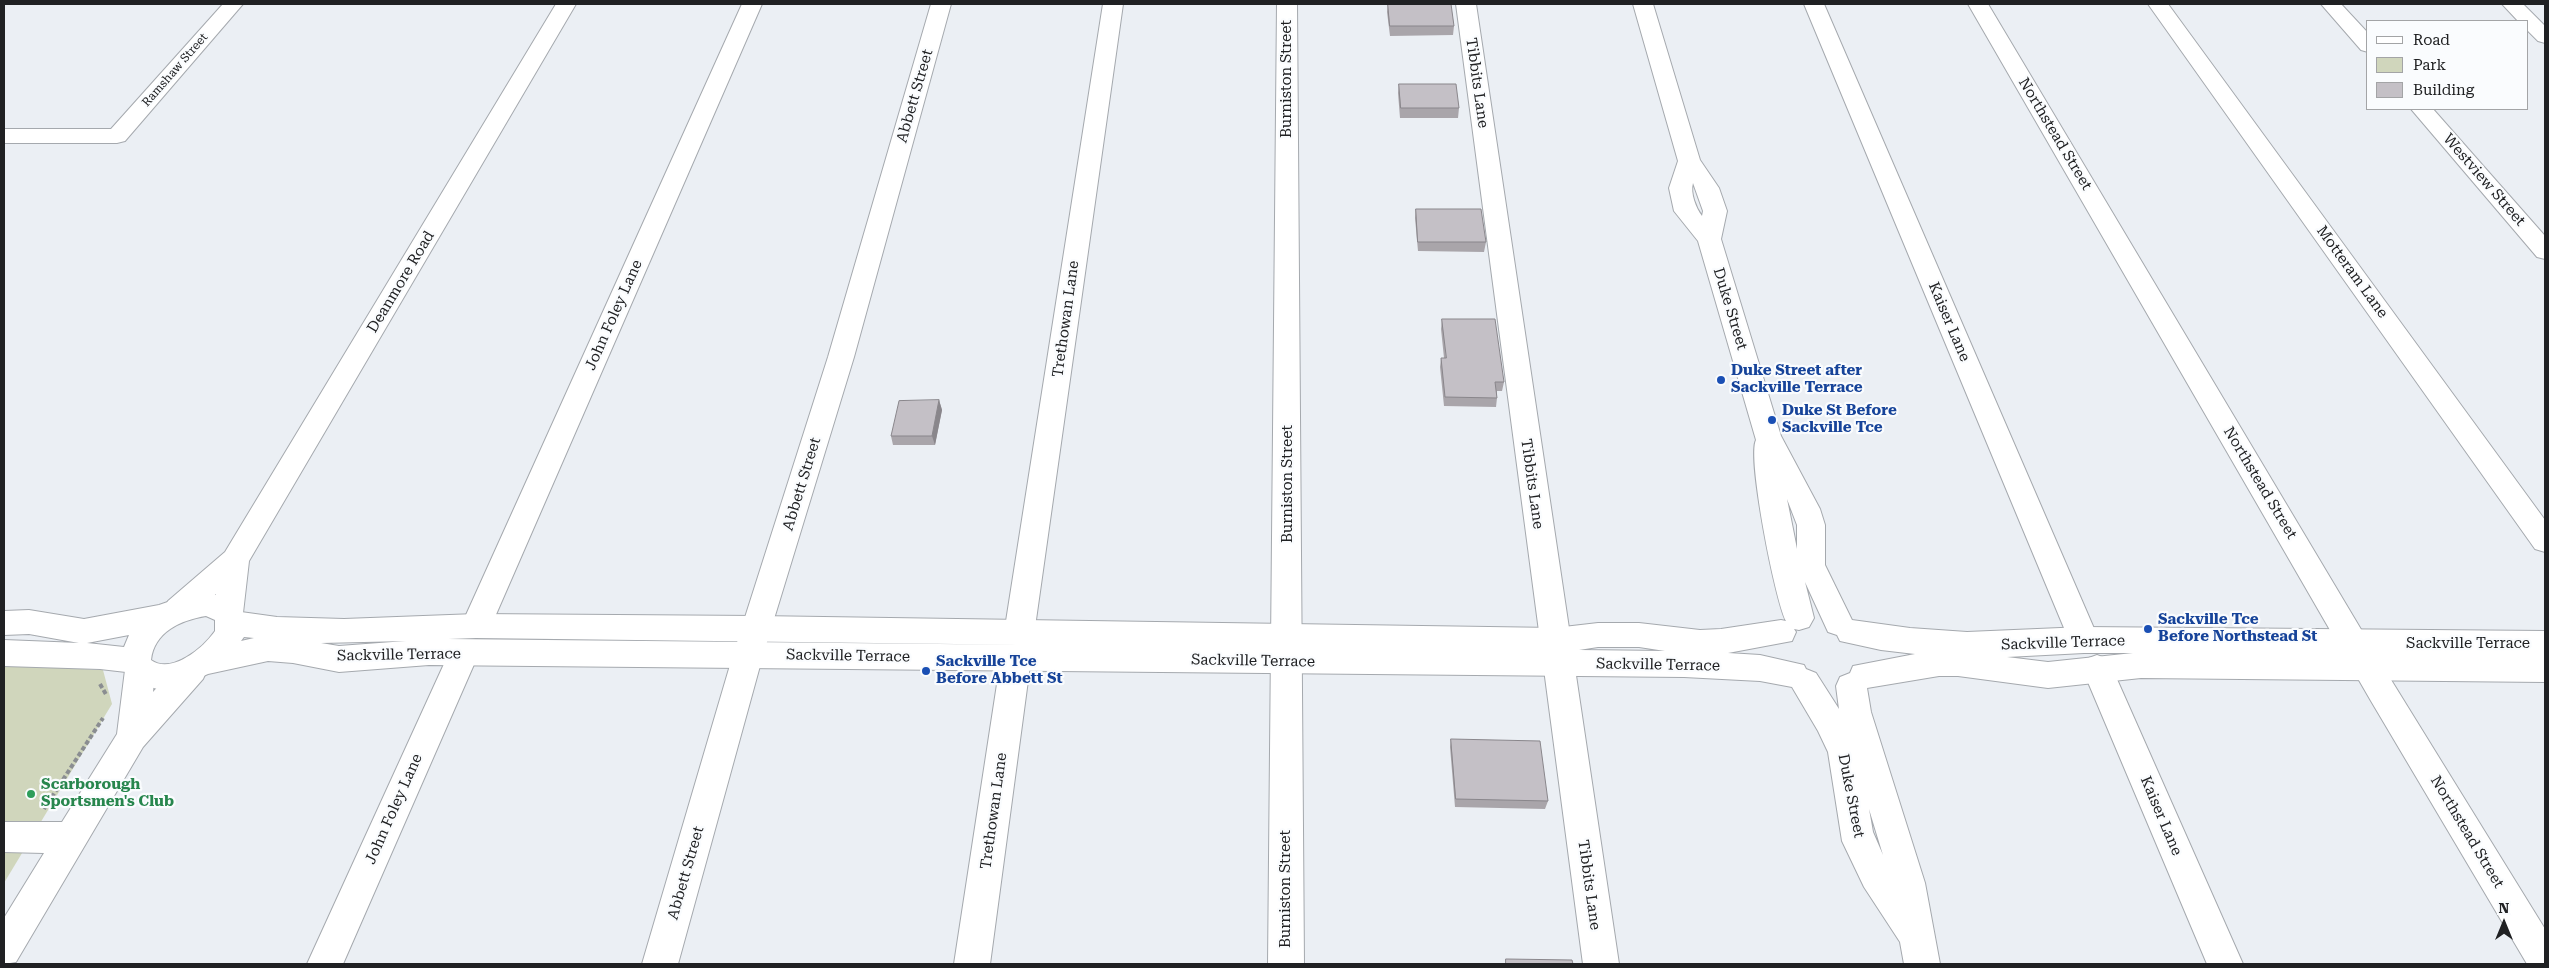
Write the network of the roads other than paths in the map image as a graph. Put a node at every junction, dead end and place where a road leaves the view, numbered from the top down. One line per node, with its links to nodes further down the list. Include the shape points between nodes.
1 (233, 4): 19 (street, Ramshaw Street, via 117,136)
2 (566, 4): 23 (street, Deanmore Road)
3 (752, 4): 29 (street, John Foley Lane)
4 (941, 4): 30 (street, Abbett Street, via 841,356)
5 (1113, 4): 32 (street, Trethowan Lane)
6 (1287, 4): 33 (street, Burniston Street)
7 (1466, 4): 34 (street, Tibbits Lane)
8 (1643, 4): 21 (street, Duke Street, via 1689,161 1680,188 1686,211 1709,238)
9 (1814, 4): 36 (street, Kaiser Lane)
10 (1978, 4): 37 (street, Northstead Street)
11 (2158, 4): 22 (street, Motteram Lane)
12 (2331, 4): 17 (street)
13 (2512, 4): 14 (street)
14 (2528, 20)
15 (2529, 21): 16 (street)
16 (2545, 37)
17 (2366, 44)
18 (2423, 110): 20 (street, Westview Street)
19 (4, 136)
20 (2545, 251)
21 (1768, 436): 27 (street, Duke Street, via 1769,475); 28 (street, Duke Street, via 1806,509 1811,524 1811,565)
22 (2545, 541)
23 (236, 560): 24 (street, Deanmore Road); 25 (street, Deanmore Road)
24 (170, 614): 25 (street, Sackville Terrace, via 208,604 219,607); 26 (street, Sackville Terrace, via 84,631 29,622); 38 (street, via 141,639 135,651)
25 (230, 618): 29 (street, Sackville Terrace, via 277,629); 39 (street, via 225,643)
26 (4, 623)
27 (1790, 625): 28 (street, via 1811,616); 34 (street, Sackville Terrace, via 1747,638 1700,643 1638,635 1598,635); 41 (street, via 1778,641 1779,653)
28 (1845, 627): 36 (street, Sackville Terrace, via 1898,641 2009,645); 42 (street, via 1866,653 1867,664)
29 (470, 640): 30 (street, Sackville Terrace); 39 (street, Sackville Terrace, via 429,652 339,659 268,648); 49 (street, John Foley Lane)
30 (753, 642): 32 (street, Sackville Terrace); 50 (street, Abbett Street)
31 (2545, 644): 37 (street, Sackville Terrace)
32 (1018, 646): 33 (street, Sackville Terrace); 51 (street, Trethowan Lane)
33 (1288, 649): 34 (street, Sackville Terrace); 52 (street, Burniston Street)
34 (1556, 652): 41 (street, Sackville Terrace, via 1733,666); 53 (street, Tibbits Lane)
35 (4, 653): 38 (street, Sackville Terrace, via 100,656)
36 (2090, 654): 37 (street, Sackville Terrace, via 2141,665 2222,665); 42 (street, Sackville Terrace, via 2069,674 2048,675 1980,664 1939,663); 54 (street, Kaiser Lane)
37 (2362, 656): 40 (street, Sackville Terrace); 48 (street, Northstead Street)
38 (138, 666): 39 (street, Sackville Terrace, via 149,675 162,677); 43 (street)
39 (199, 666): 43 (street)
40 (2545, 670)
41 (1799, 678): 42 (street, via 1829,689); 47 (street, Duke Street, via 1841,744 1860,843)
42 (1858, 680): 47 (street, Duke Street, via 1856,712 1908,883)
43 (132, 736): 45 (street)
44 (14, 837): 45 (street)
45 (72, 838): 46 (street)
46 (4, 950)
47 (1918, 950)
48 (2545, 961)
49 (325, 964)
50 (660, 964)
51 (972, 964)
52 (1286, 964)
53 (1601, 964)
54 (2225, 964)

